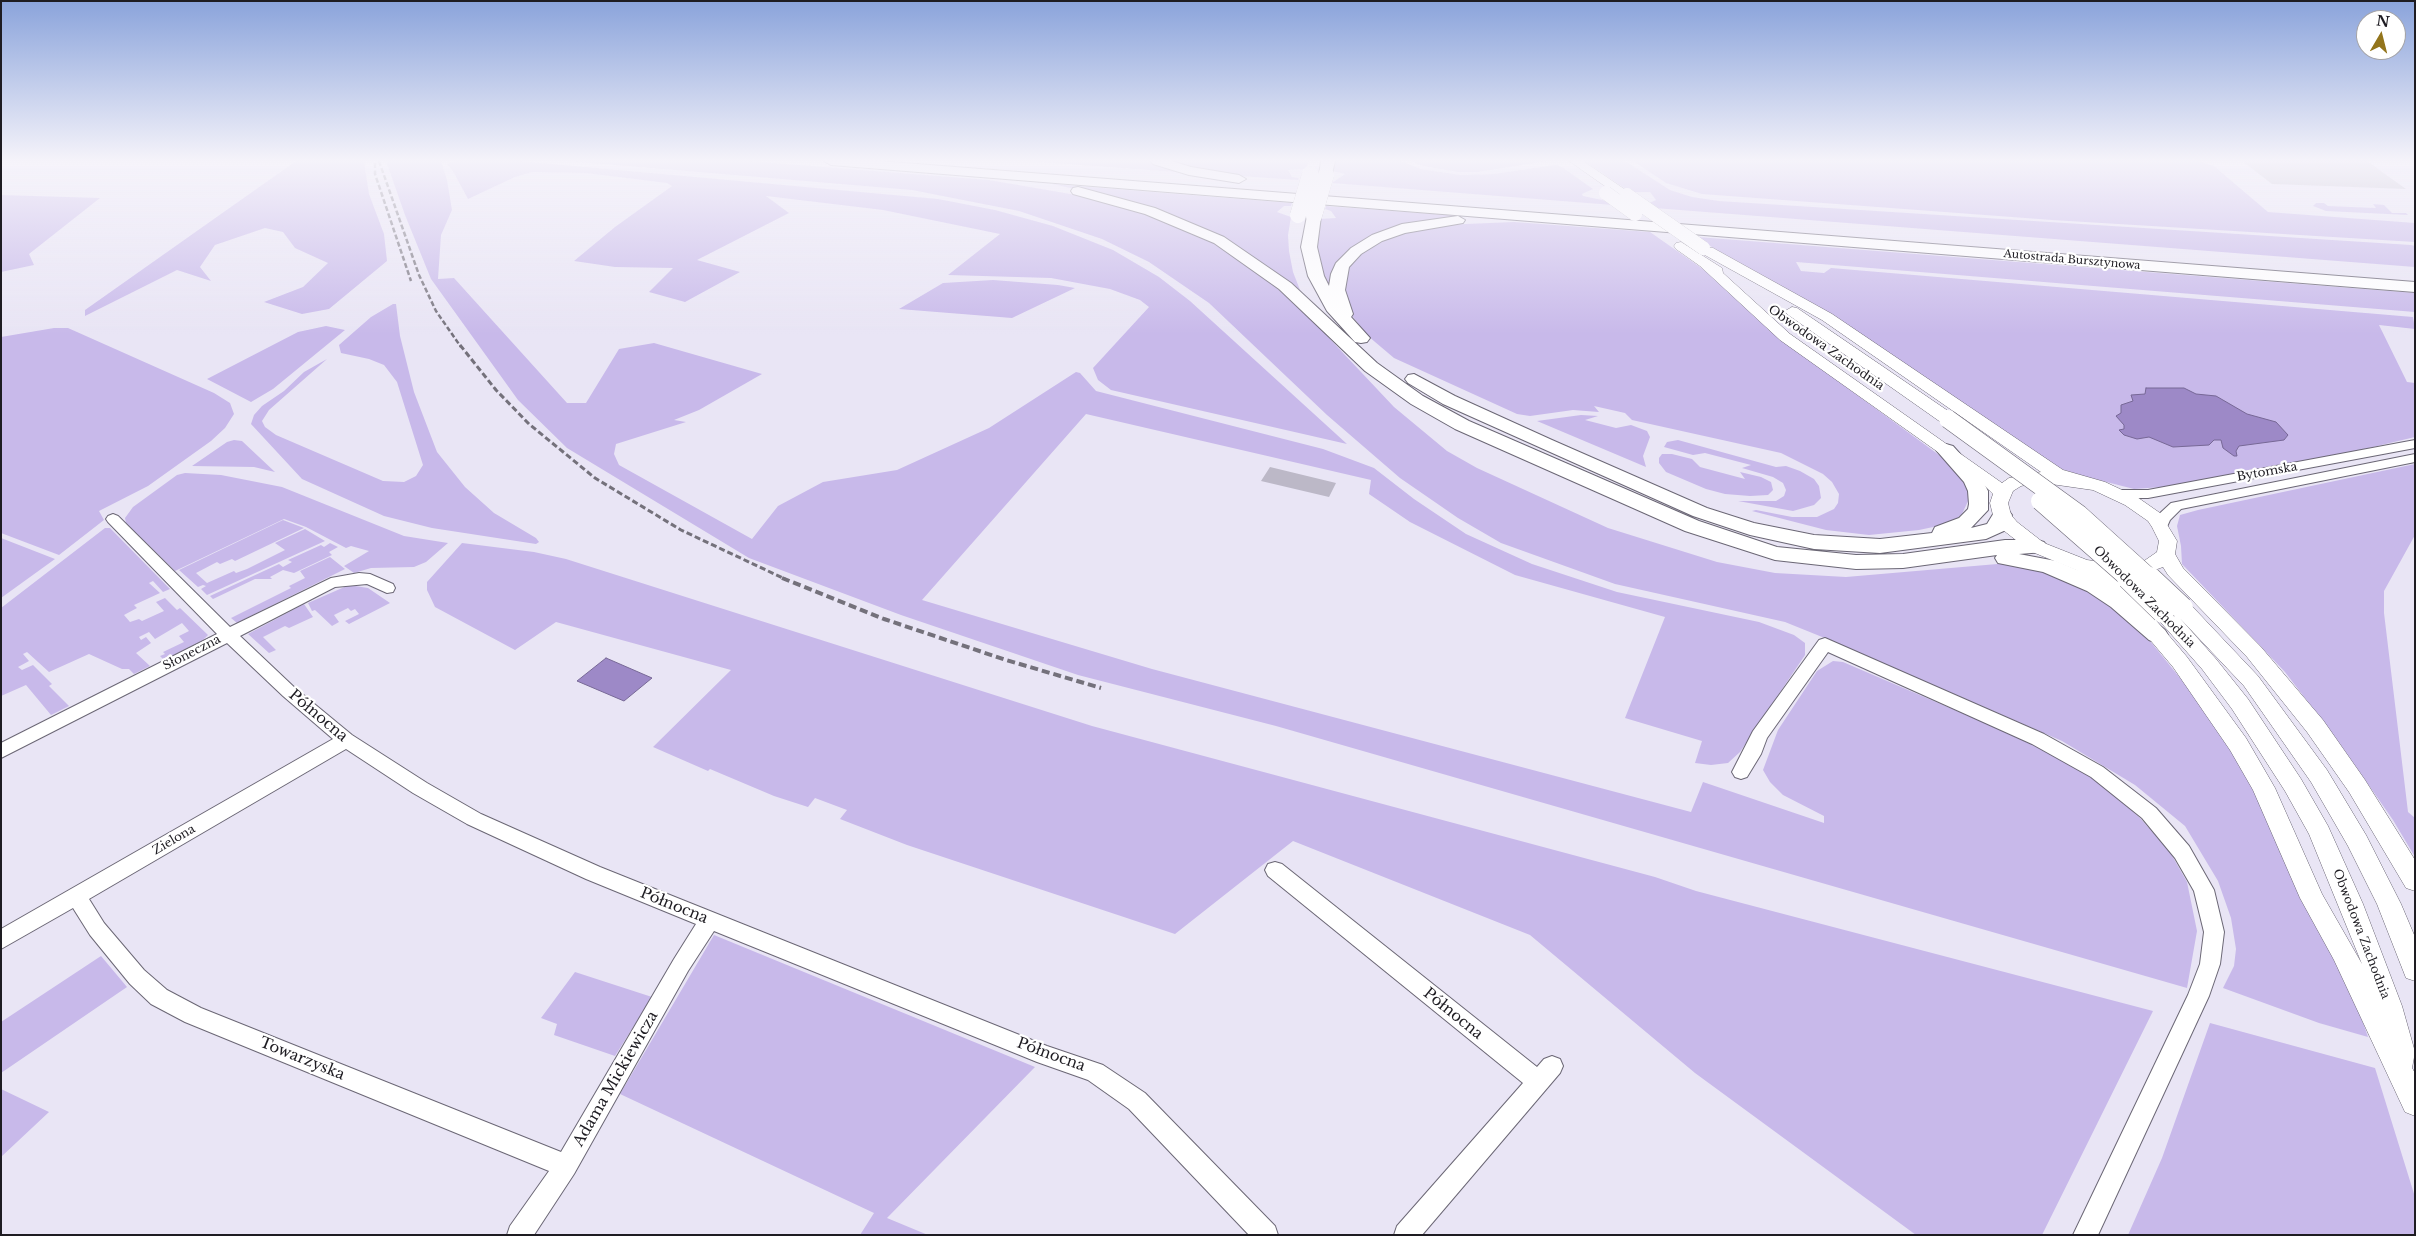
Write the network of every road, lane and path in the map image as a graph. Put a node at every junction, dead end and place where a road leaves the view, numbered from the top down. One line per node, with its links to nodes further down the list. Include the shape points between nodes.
1 (1168, 219): 13 (highway, via 1219,240 1256,264)
2 (1298, 219): 13 (highway, bridge, via 1297,264 1305,288)
3 (1313, 219): 12 (highway, bridge, via 1309,237 1312,266 1323,293)
4 (1560, 219): 8 (highway, Autostrada Bursztynowa)
5 (1642, 219): 9 (main road, Obwodowa Zachodnia, bridge, via 1681,246)
6 (1659, 219): 9 (main road, bridge)
7 (1708, 219): 10 (highway, Autostrada Bursztynowa)
8 (1602, 222): 11 (highway, Autostrada Bursztynowa); 12 (highway, via 1445,221 1417,225 1377,238 1352,255 1339,274 1338,297)
9 (1706, 254): 15 (main road, via 1758,314); 17 (main road, via 1827,317 2040,464); 29 (main road, Obwodowa Zachodnia, bridge, via 1941,421 2114,564)
10 (2415, 273)
11 (2415, 286)
12 (1349, 326): 23 (highway, via 1385,359 1432,390 1545,444 1716,518 1784,537)
13 (1331, 329): 26 (highway, via 1386,379 1446,416 1556,468 1726,539 1775,553 1832,561 1886,562)
14 (2415, 444): 19 (street, Bytomska, via 2148,494)
15 (1946, 450): 18 (main road); 23 (highway, via 1973,480 1978,491 1978,510 1966,523 1942,532 1911,537)
16 (2415, 458): 22 (street, Bytomska, via 2176,506 2163,518)
17 (2079, 481): 18 (main road, via 2050,477 2025,479); 19 (main road)
18 (2002, 492): 20 (main road, via 1999,503)
19 (2118, 494): 22 (main road, via 2143,509)
20 (2002, 515): 23 (highway, via 1994,529 1958,538 1880,546); 24 (main road, via 2021,537)
21 (113, 519): 30 (street, Północna)
22 (2161, 526): 25 (main road, via 2168,541)
23 (1827, 543)
24 (2037, 547): 26 (highway, via 2005,547); 27 (main road)
25 (2166, 554): 27 (main road, via 2159,561 2136,570); 35 (main road, via 2175,571 2254,652 2315,726 2357,786)
26 (1958, 555): 29 (highway, via 2016,559 2059,569)
27 (2083, 566): 29 (main road)
28 (387, 588): 30 (street, Słoneczna, via 370,579 359,578 331,583)
29 (2167, 618): 39 (main road, Obwodowa Zachodnia, via 2251,681 2319,776 2385,896); 40 (main road, via 2217,713 2264,788 2312,898 2344,954); 40 (main road, Obwodowa Zachodnia, via 2240,704 2294,785 2320,833 2352,904 2390,1006)
30 (228, 635): 31 (street, Północna); 32 (street, Słoneczna)
31 (346, 740): 36 (street, Zielona); 37 (street, Północna, via 474,819 561,859)
32 (1, 751)
33 (1741, 772): 45 (street, via 1759,736 1825,644 2038,739 2097,772 2149,813 2182,852 2204,890 2214,932 2210,964 2198,996)
34 (1275, 870): 44 (street, Północna, via 1545,1074)
35 (2415, 881)
36 (78, 897): 38 (street, Zielona); 41 (street, Towarzyska, via 97,929 137,977 159,997 193,1015)
37 (710, 920): 41 (street, Adama Mickiewicza); 43 (street, Północna, via 1045,1055 1095,1072 1138,1101)
38 (1, 940)
39 (2415, 970)
40 (2415, 1103)
41 (566, 1166): 42 (street, Adama Mickiewicza)
42 (519, 1235)
43 (1266, 1235)
44 (1406, 1235)
45 (2085, 1235)

